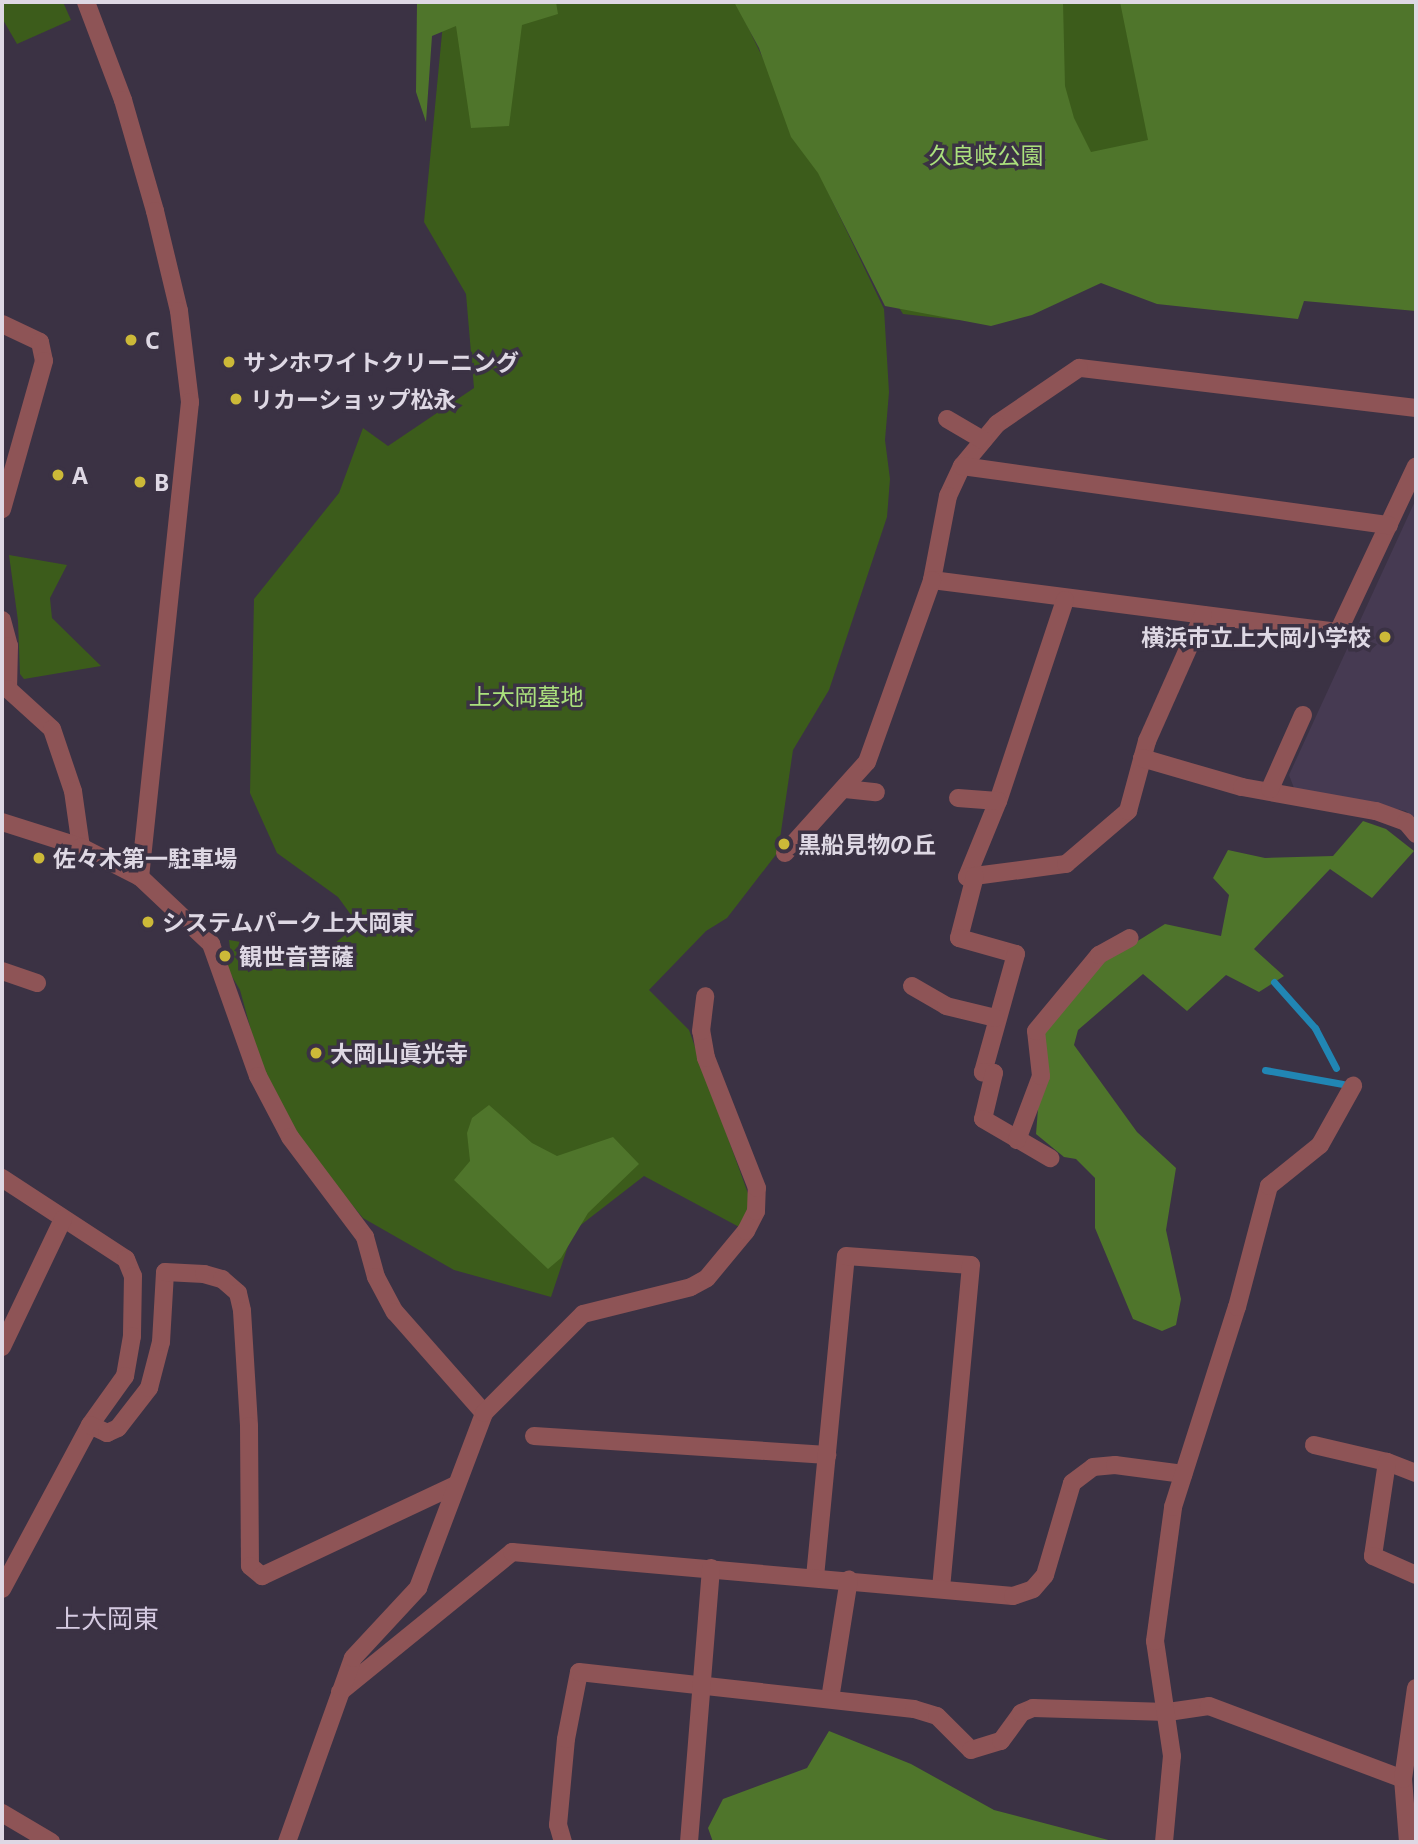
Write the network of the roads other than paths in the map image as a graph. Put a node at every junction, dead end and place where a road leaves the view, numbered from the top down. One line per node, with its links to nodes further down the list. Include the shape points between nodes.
1 (86, 2): 26 (street, via 123,100 156,211 179,311 190,402)
2 (2, 324): 8 (street, via 40,342 44,361)
3 (1416, 408): 5 (street, via 1079,368 998,424)
4 (947, 419): 5 (street)
5 (983, 440): 6 (street)
6 (962, 466): 9 (street); 10 (street, via 948,496)
7 (1416, 466): 9 (street)
8 (2, 509)
9 (1389, 525): 12 (street, via 1338,632)
10 (932, 580): 11 (street); 16 (street, via 867,762)
11 (1065, 600): 12 (street); 20 (street)
12 (1203, 615): 15 (street)
13 (2, 620): 23 (street, via 9,646 8,689 52,729 73,791)
14 (1303, 715): 17 (street)
15 (1142, 758): 17 (street, via 1179,772); 25 (street, via 1128,811 1066,864)
16 (845, 789): 18 (street); 24 (street)
17 (1270, 789): 22 (street, via 1376,811 1406,822)
18 (876, 792)
19 (958, 798): 20 (street)
20 (998, 802): 25 (street, via 967,877)
21 (2, 822): 23 (street)
22 (1416, 834)
23 (81, 847): 26 (street)
24 (785, 853)
25 (975, 876): 32 (street, via 959,938 1016,954)
26 (140, 877): 39 (street, via 211,944 258,1076 290,1138 365,1237 376,1277 395,1312)
27 (1130, 938): 34 (street, via 1098,955 1036,1031 1041,1076)
28 (2, 971): 29 (street)
29 (37, 983)
30 (912, 986): 32 (street, via 946,1006)
31 (705, 996): 39 (street, via 701,1031 706,1058 757,1188 756,1211 746,1231 707,1278 691,1287 583,1314)
32 (996, 1018): 34 (street, via 984,1072 995,1073 983,1119)
33 (1353, 1086): 46 (street, via 1320,1146 1269,1186 1237,1307)
34 (1017, 1140): 35 (street)
35 (1050, 1158)
36 (2, 1178): 37 (street)
37 (63, 1219): 38 (street); 40 (street, via 127,1259 134,1276 125,1376)
38 (2, 1347)
39 (484, 1413): 47 (street, via 482,1431)
40 (90, 1425): 47 (street, via 107,1433 118,1428 149,1388 161,1342 165,1272 204,1274 222,1279 238,1293 242,1311 250,1566 262,1576); 53 (street)
41 (534, 1436): 43 (street)
42 (1314, 1445): 44 (street)
43 (827, 1455): 50 (street); 52 (street, via 846,1256 971,1265)
44 (1387, 1462): 45 (street); 49 (street, via 1373,1556)
45 (1416, 1473)
46 (1183, 1474): 52 (street, via 1115,1465 1093,1467 1072,1483 1045,1574 1033,1588 1013,1596); 58 (street, via 1164,1558 1155,1641)
47 (455, 1485): 56 (street, via 418,1588 352,1658)
48 (711, 1569): 50 (street); 54 (street); 56 (street, via 512,1552)
49 (1416, 1575)
50 (816, 1577): 51 (street)
51 (849, 1579): 52 (street); 57 (street)
52 (941, 1587)
53 (2, 1589)
54 (699, 1685): 57 (street); 64 (street, via 579,1672 566,1739 558,1825); 65 (street)
55 (1416, 1688): 59 (street)
56 (337, 1694): 63 (street)
57 (830, 1699): 58 (street, via 937,1716 971,1750 1001,1741 1021,1713 1033,1708)
58 (1168, 1712): 60 (street, via 1209,1706); 66 (street, via 1172,1756)
59 (1413, 1717): 60 (street)
60 (1403, 1779): 67 (street)
61 (2, 1813): 62 (street)
62 (51, 1842)
63 (286, 1842)
64 (563, 1842)
65 (689, 1842)
66 (1164, 1842)
67 (1408, 1842)

